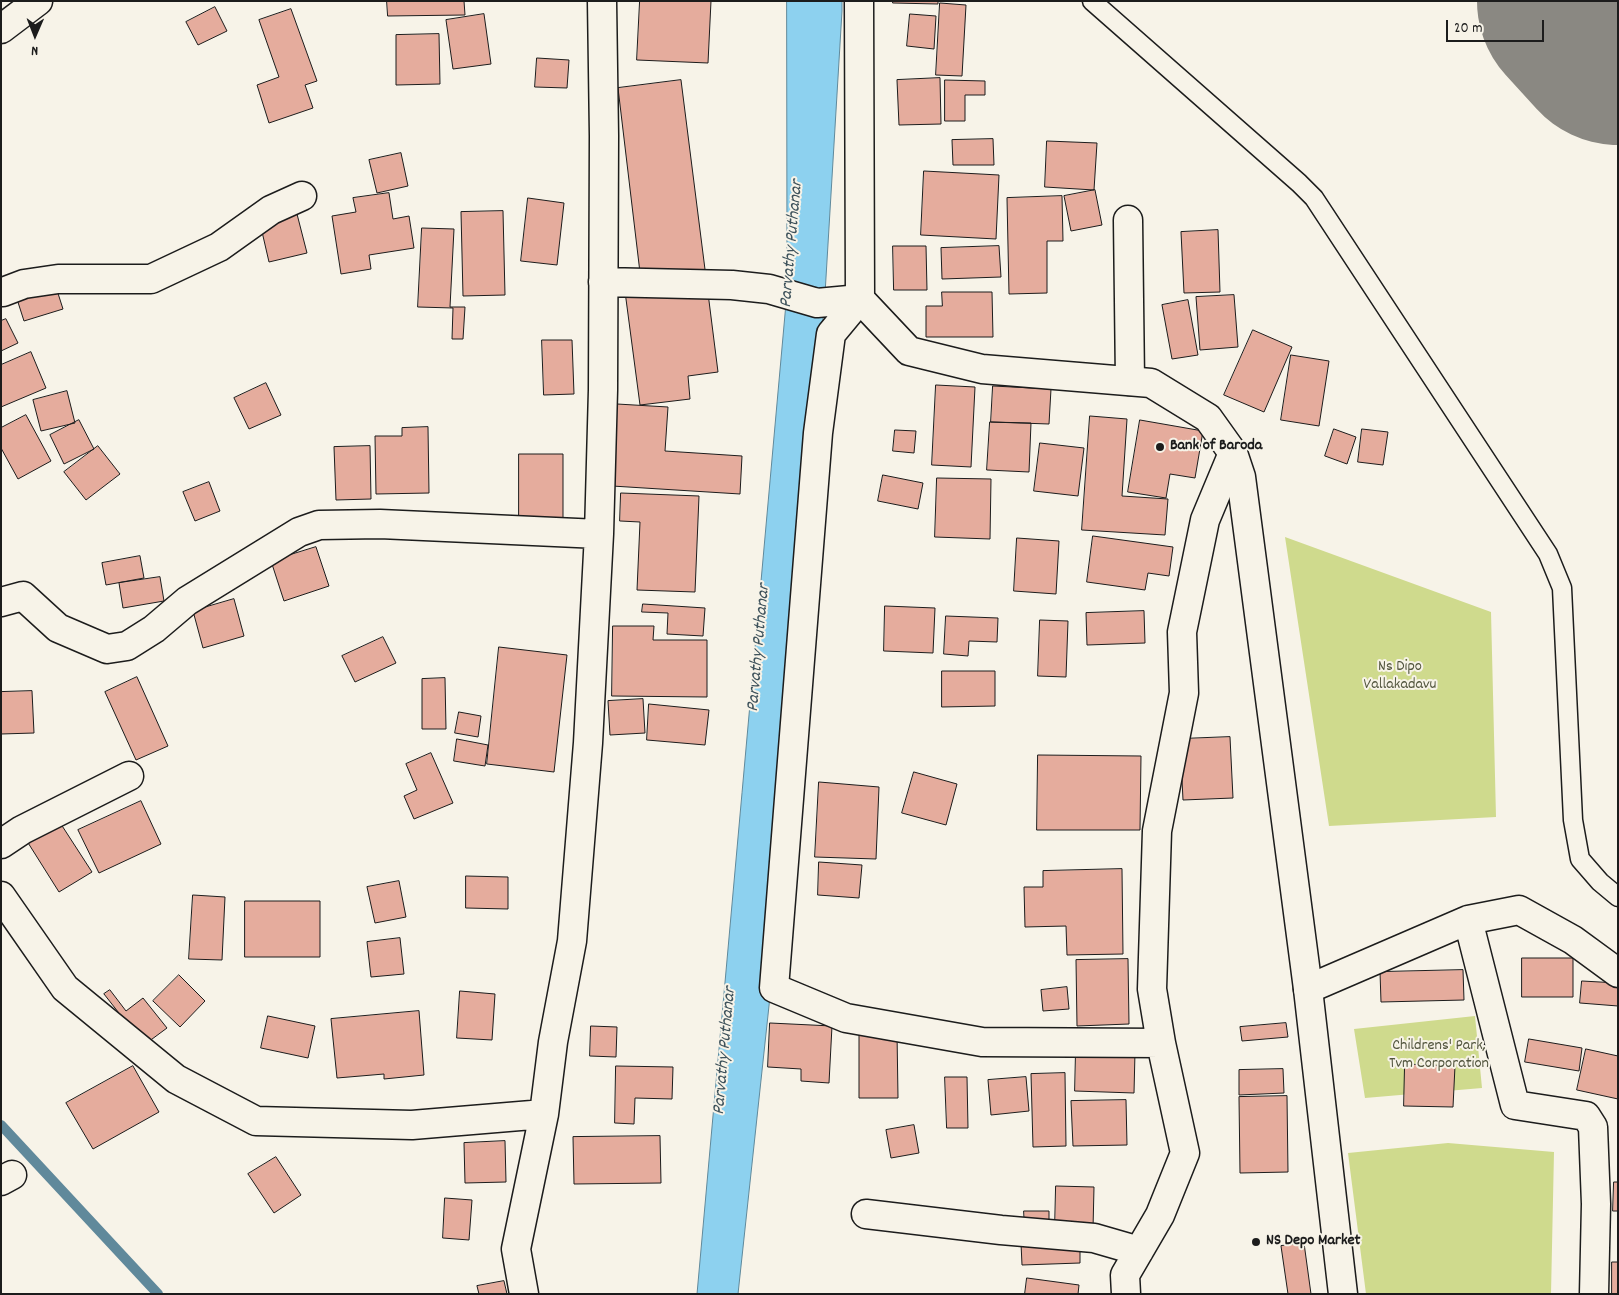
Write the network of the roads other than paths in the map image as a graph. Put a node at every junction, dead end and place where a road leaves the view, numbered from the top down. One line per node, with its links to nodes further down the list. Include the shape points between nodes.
1 (38, 1): 5 (street)
2 (602, 1): 8 (street)
3 (859, 1): 10 (street)
4 (1092, 1): 18 (lane, via 1314,198 1548,554 1562,588 1573,820 1578,853 1584,865)
5 (1, 29)
6 (302, 196): 9 (street, via 270,210 219,247 151,278 58,278)
7 (1128, 220): 11 (street)
8 (603, 282): 10 (street, via 732,285 769,289 817,303); 13 (street)
9 (2, 292)
10 (860, 299): 11 (street, via 909,351 982,370); 22 (street, via 831,334 818,433 774,988 846,1018 982,1042)
11 (1130, 381): 12 (street, via 1151,383 1208,418)
12 (1233, 453): 21 (street, via 1241,477); 22 (street, via 1205,520 1182,632 1184,694 1157,831 1152,990)
13 (599, 534): 14 (street, via 380,524 319,525 300,532 186,601 154,629 127,646 107,649 58,628 23,596); 23 (street, via 588,743 572,941)
14 (1, 602)
15 (130, 776): 16 (street, via 22,830)
16 (1, 844)
17 (1, 896): 23 (street, via 65,988 176,1079 256,1121 412,1125)
18 (1618, 897)
19 (1468, 920): 20 (street, via 1519,910 1573,940); 21 (street); 29 (street, via 1515,1105 1586,1116 1593,1127 1596,1204)
20 (1618, 973)
21 (1308, 990): 28 (street)
22 (1161, 1043): 25 (street, via 1185,1153 1160,1215)
23 (544, 1114): 26 (street, via 516,1250)
24 (866, 1214): 25 (street, via 1094,1238)
25 (1139, 1251): 27 (street, via 1125,1275)
26 (524, 1294)
27 (1126, 1294)
28 (1343, 1294)
29 (1594, 1294)

